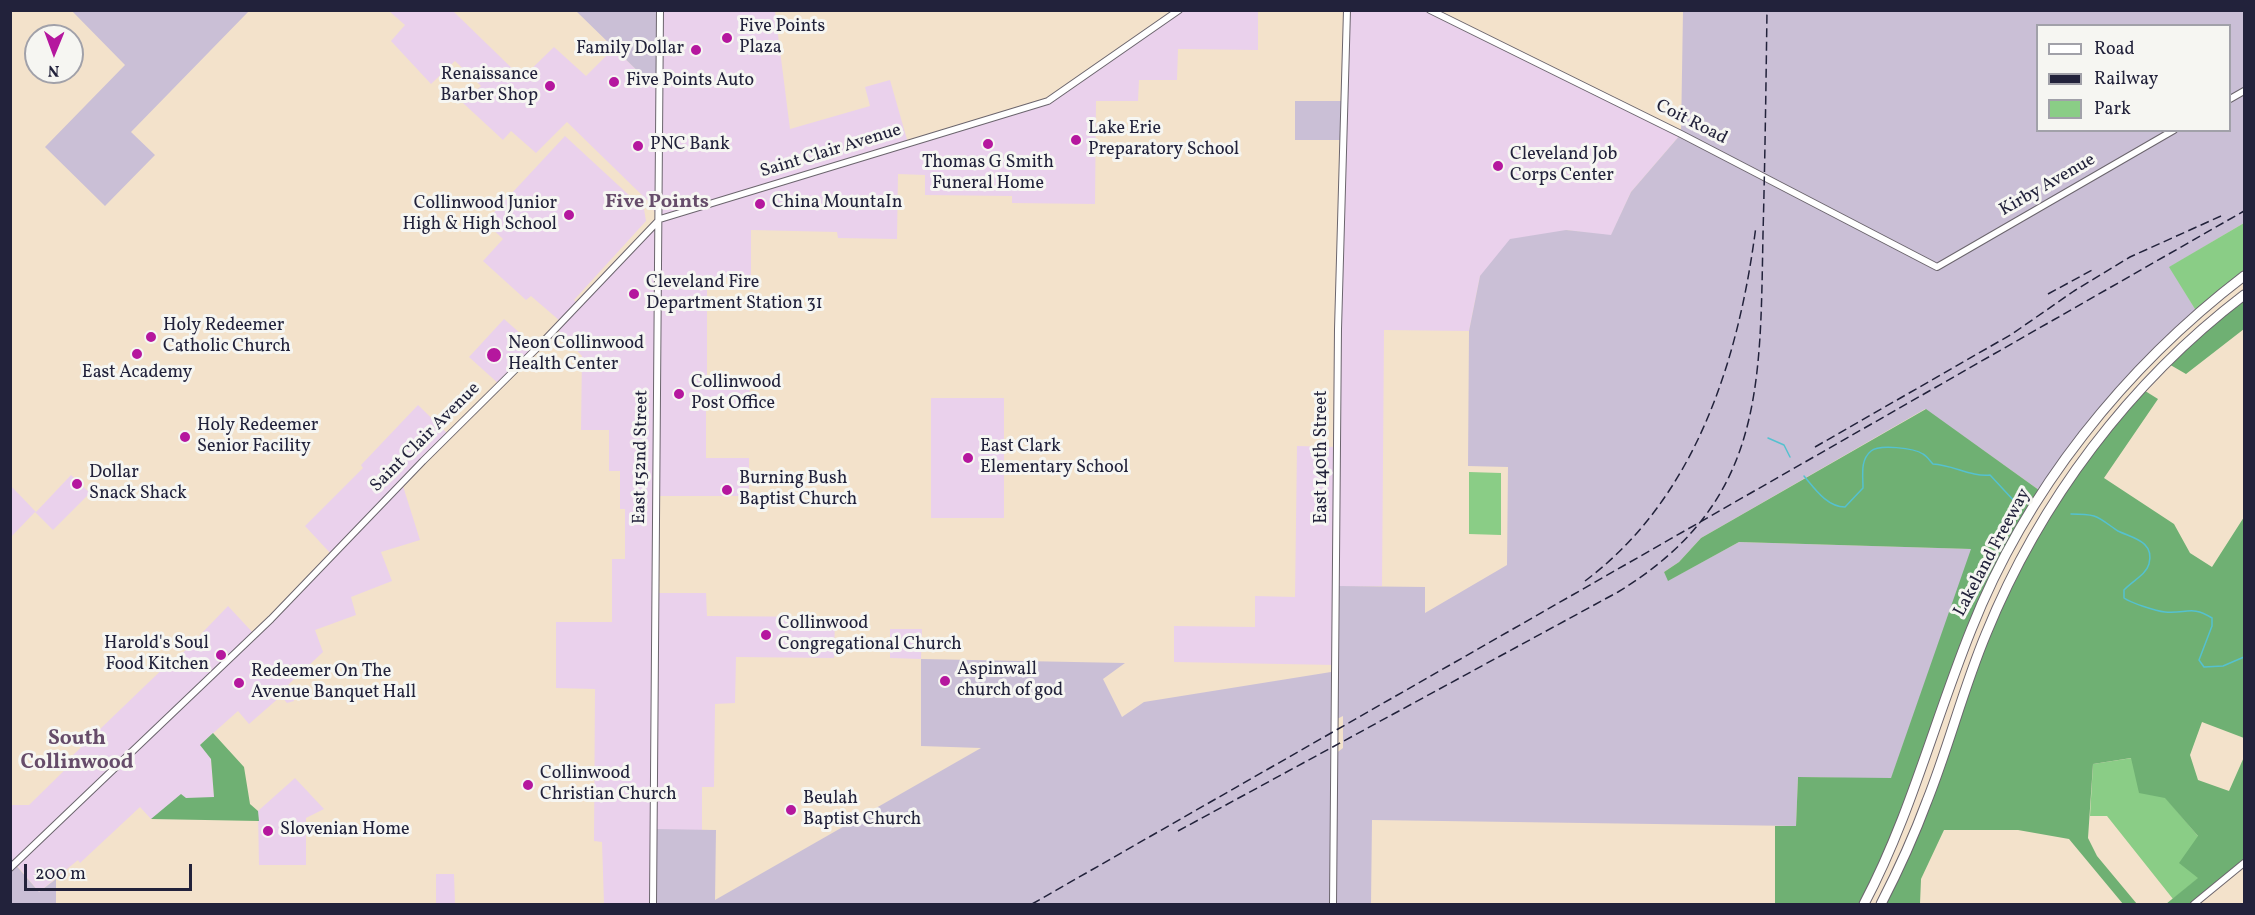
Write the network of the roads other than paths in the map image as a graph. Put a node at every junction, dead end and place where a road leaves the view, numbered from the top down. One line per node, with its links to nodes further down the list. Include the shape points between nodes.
1 (660, 10): 6 (street, East 152nd Street)
2 (1179, 10): 6 (street, Saint Clair Avenue, via 1048,101)
3 (1347, 10): 13 (street, East 140th Street, via 1338,329)
4 (1430, 10): 7 (street, Coit Road)
5 (2171, 132): 7 (street, Kirby Avenue)
6 (660, 219): 11 (street, Saint Clair Avenue, via 293,598); 12 (street, East 152nd Street)
7 (1937, 267)
8 (2244, 276): 14 (highway, Lakeland Freeway, via 2172,337 2127,383 2090,426 2022,526 1971,628 1908,808)
9 (2244, 295): 15 (highway, Lakeland Freeway, via 2188,342 2140,391 2083,461 2037,530 1986,633 1928,800)
10 (2244, 863): 16 (street)
11 (10, 868)
12 (653, 904)
13 (1333, 904)
14 (1864, 904)
15 (1881, 904)
16 (2194, 904)

